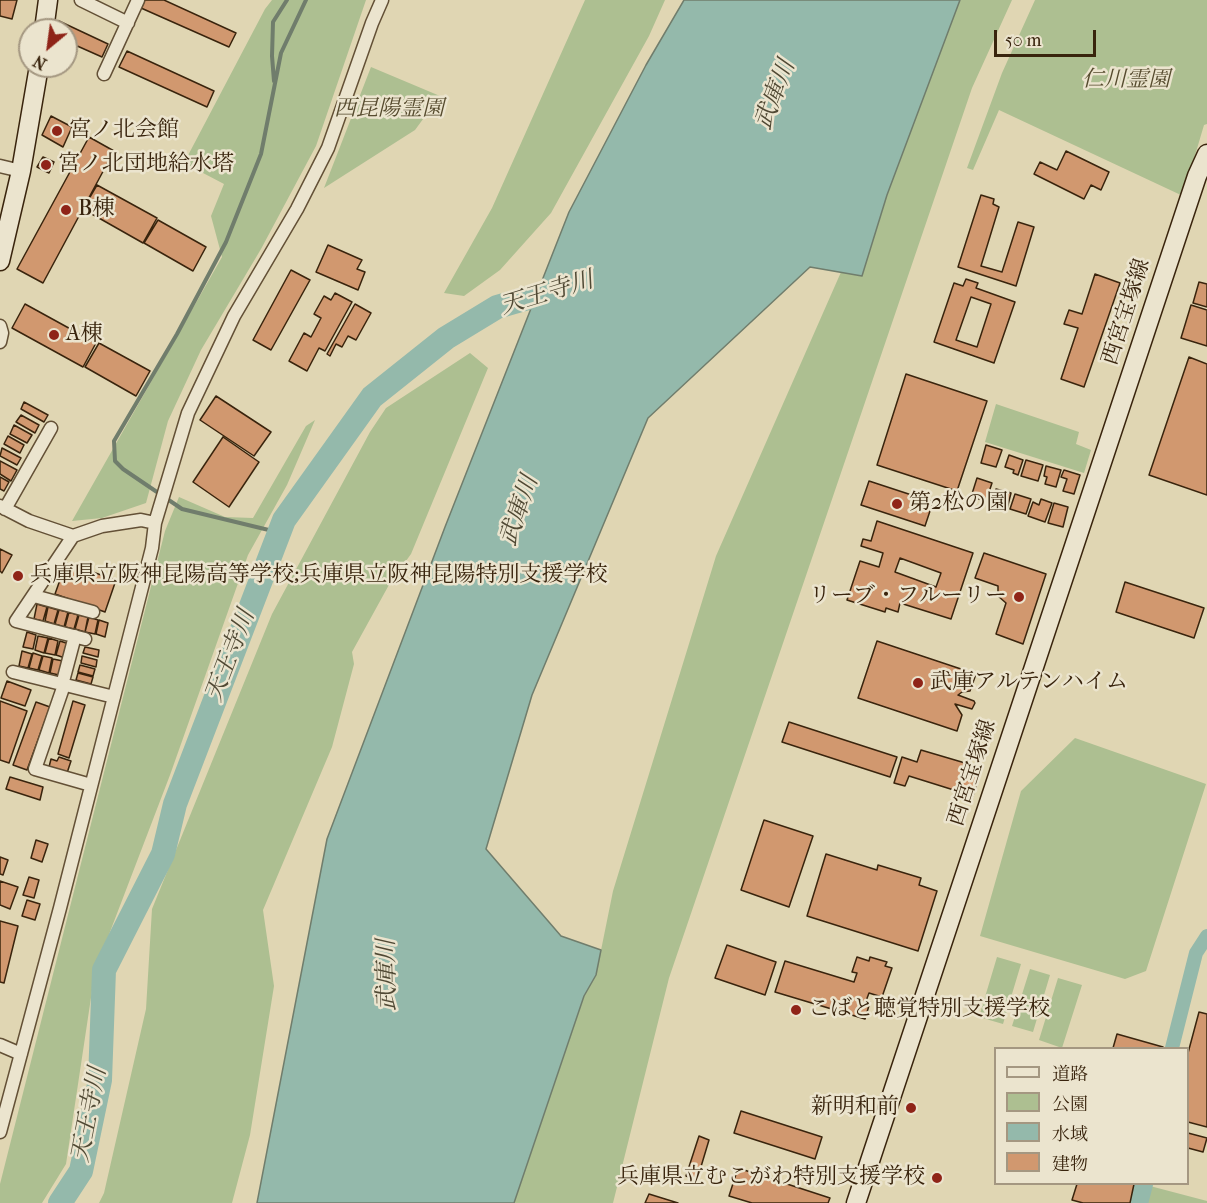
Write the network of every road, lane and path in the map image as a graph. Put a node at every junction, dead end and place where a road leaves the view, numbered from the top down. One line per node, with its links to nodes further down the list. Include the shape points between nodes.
1 (48, 0): 5 (main road)
2 (81, 0): 6 (street)
3 (138, 0): 6 (street)
4 (382, 0): 17 (street, via 328,148 234,316 188,413)
5 (46, 18)
6 (128, 23): 7 (street)
7 (104, 74)
8 (37, 78): 11 (main road)
9 (1207, 154): 28 (main road, 西宮宝塚線)
10 (0, 166): 11 (street)
11 (21, 171): 12 (main road)
12 (0, 261)
13 (0, 326): 14 (street)
14 (0, 342)
15 (51, 428): 16 (street)
16 (2, 507): 18 (street)
17 (155, 523): 18 (street, via 141,520 102,526); 23 (street)
18 (73, 536): 19 (street)
19 (34, 596): 20 (street); 22 (street, via 16,621 80,637)
20 (93, 612)
21 (13, 672): 22 (street)
22 (63, 685): 23 (street); 24 (street, via 59,712 46,751 35,769)
23 (114, 697): 24 (street)
24 (91, 785): 26 (street)
25 (0, 1045): 26 (street)
26 (21, 1054): 27 (street)
27 (0, 1132)
28 (856, 1203)

